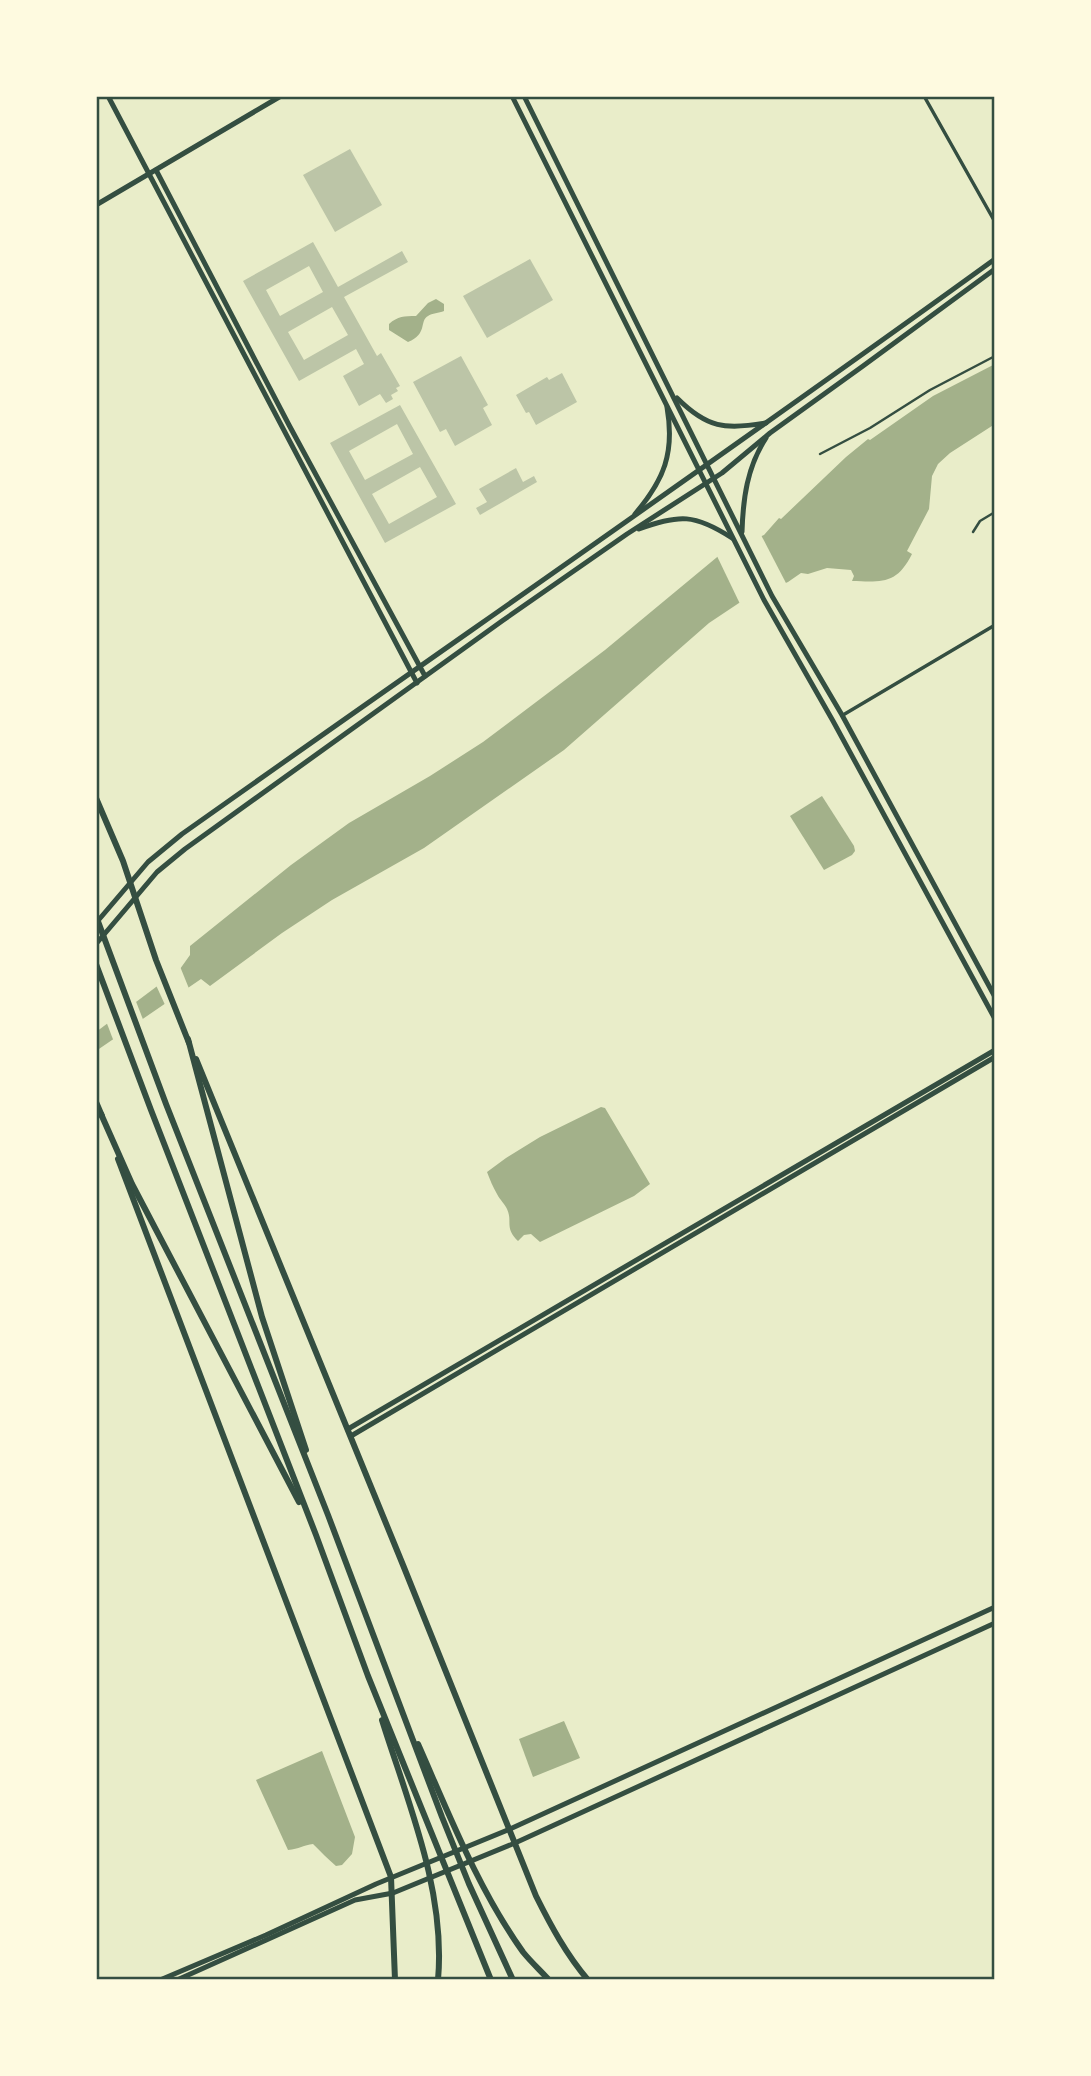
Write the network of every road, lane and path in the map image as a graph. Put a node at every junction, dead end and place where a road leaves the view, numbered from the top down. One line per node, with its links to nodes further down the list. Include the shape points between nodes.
1 (108, 96): 6 (street)
2 (281, 96): 6 (street)
3 (512, 96): 13 (street)
4 (524, 96): 12 (street)
5 (924, 96): 8 (street)
6 (153, 172): 7 (street); 28 (street); 29 (street)
7 (96, 205)
8 (995, 222)
9 (995, 259): 14 (street)
10 (995, 269): 15 (street)
11 (995, 356): 16 (street)
12 (674, 395): 14 (street, via 697,416 727,427); 17 (street)
13 (666, 401): 18 (street); 22 (street, via 670,426 661,479)
14 (769, 422): 17 (street)
15 (770, 433): 19 (street); 25 (street, via 745,490)
16 (820, 454)
17 (707, 466): 18 (street); 19 (street)
18 (700, 471): 20 (street); 22 (street)
19 (713, 479): 20 (street); 25 (street)
20 (706, 483): 24 (street); 26 (street)
21 (995, 512): 23 (street)
22 (629, 520): 28 (street)
23 (973, 532)
24 (627, 534): 26 (street, via 673,518 712,525); 30 (street)
25 (743, 538): 32 (street)
26 (735, 542): 41 (street)
27 (995, 625): 32 (street)
28 (419, 666): 29 (street); 30 (street)
29 (410, 672): 31 (street); 34 (street, via 182,834)
30 (425, 677): 31 (street)
31 (417, 682): 35 (street, via 185,849)
32 (842, 715): 40 (street)
33 (96, 798): 34 (main road)
34 (130, 882): 35 (main road); 37 (street)
35 (135, 897): 38 (street); 42 (main road)
36 (96, 916): 49 (main road)
37 (96, 923)
38 (96, 944)
39 (96, 964): 50 (main road)
40 (995, 997)
41 (995, 1019)
42 (188, 1039): 47 (main road); 49 (main road, via 262,1317)
43 (995, 1050): 47 (street)
44 (995, 1057): 48 (street)
45 (96, 1102): 46 (main road)
46 (101, 1114): 50 (main road, via 132,1184); 57 (main road)
47 (348, 1429): 48 (main road)
48 (351, 1436): 55 (main road)
49 (328, 1515): 54 (main road)
50 (316, 1535): 53 (main road)
51 (995, 1607): 55 (street)
52 (995, 1623): 56 (street)
53 (368, 1676): 62 (main road, via 424,1856 440,1959); 63 (main road)
54 (445, 1815): 64 (main road, via 469,1884); 65 (main road, via 524,1953)
55 (510, 1829): 56 (main road); 57 (street)
56 (515, 1843): 58 (street); 66 (main road, via 554,1931)
57 (391, 1877): 58 (main road); 59 (street)
58 (393, 1893): 60 (street, via 355,1900); 61 (main road)
59 (160, 1980)
60 (177, 1980)
61 (395, 1980)
62 (438, 1980)
63 (491, 1980)
64 (513, 1980)
65 (549, 1980)
66 (588, 1980)

